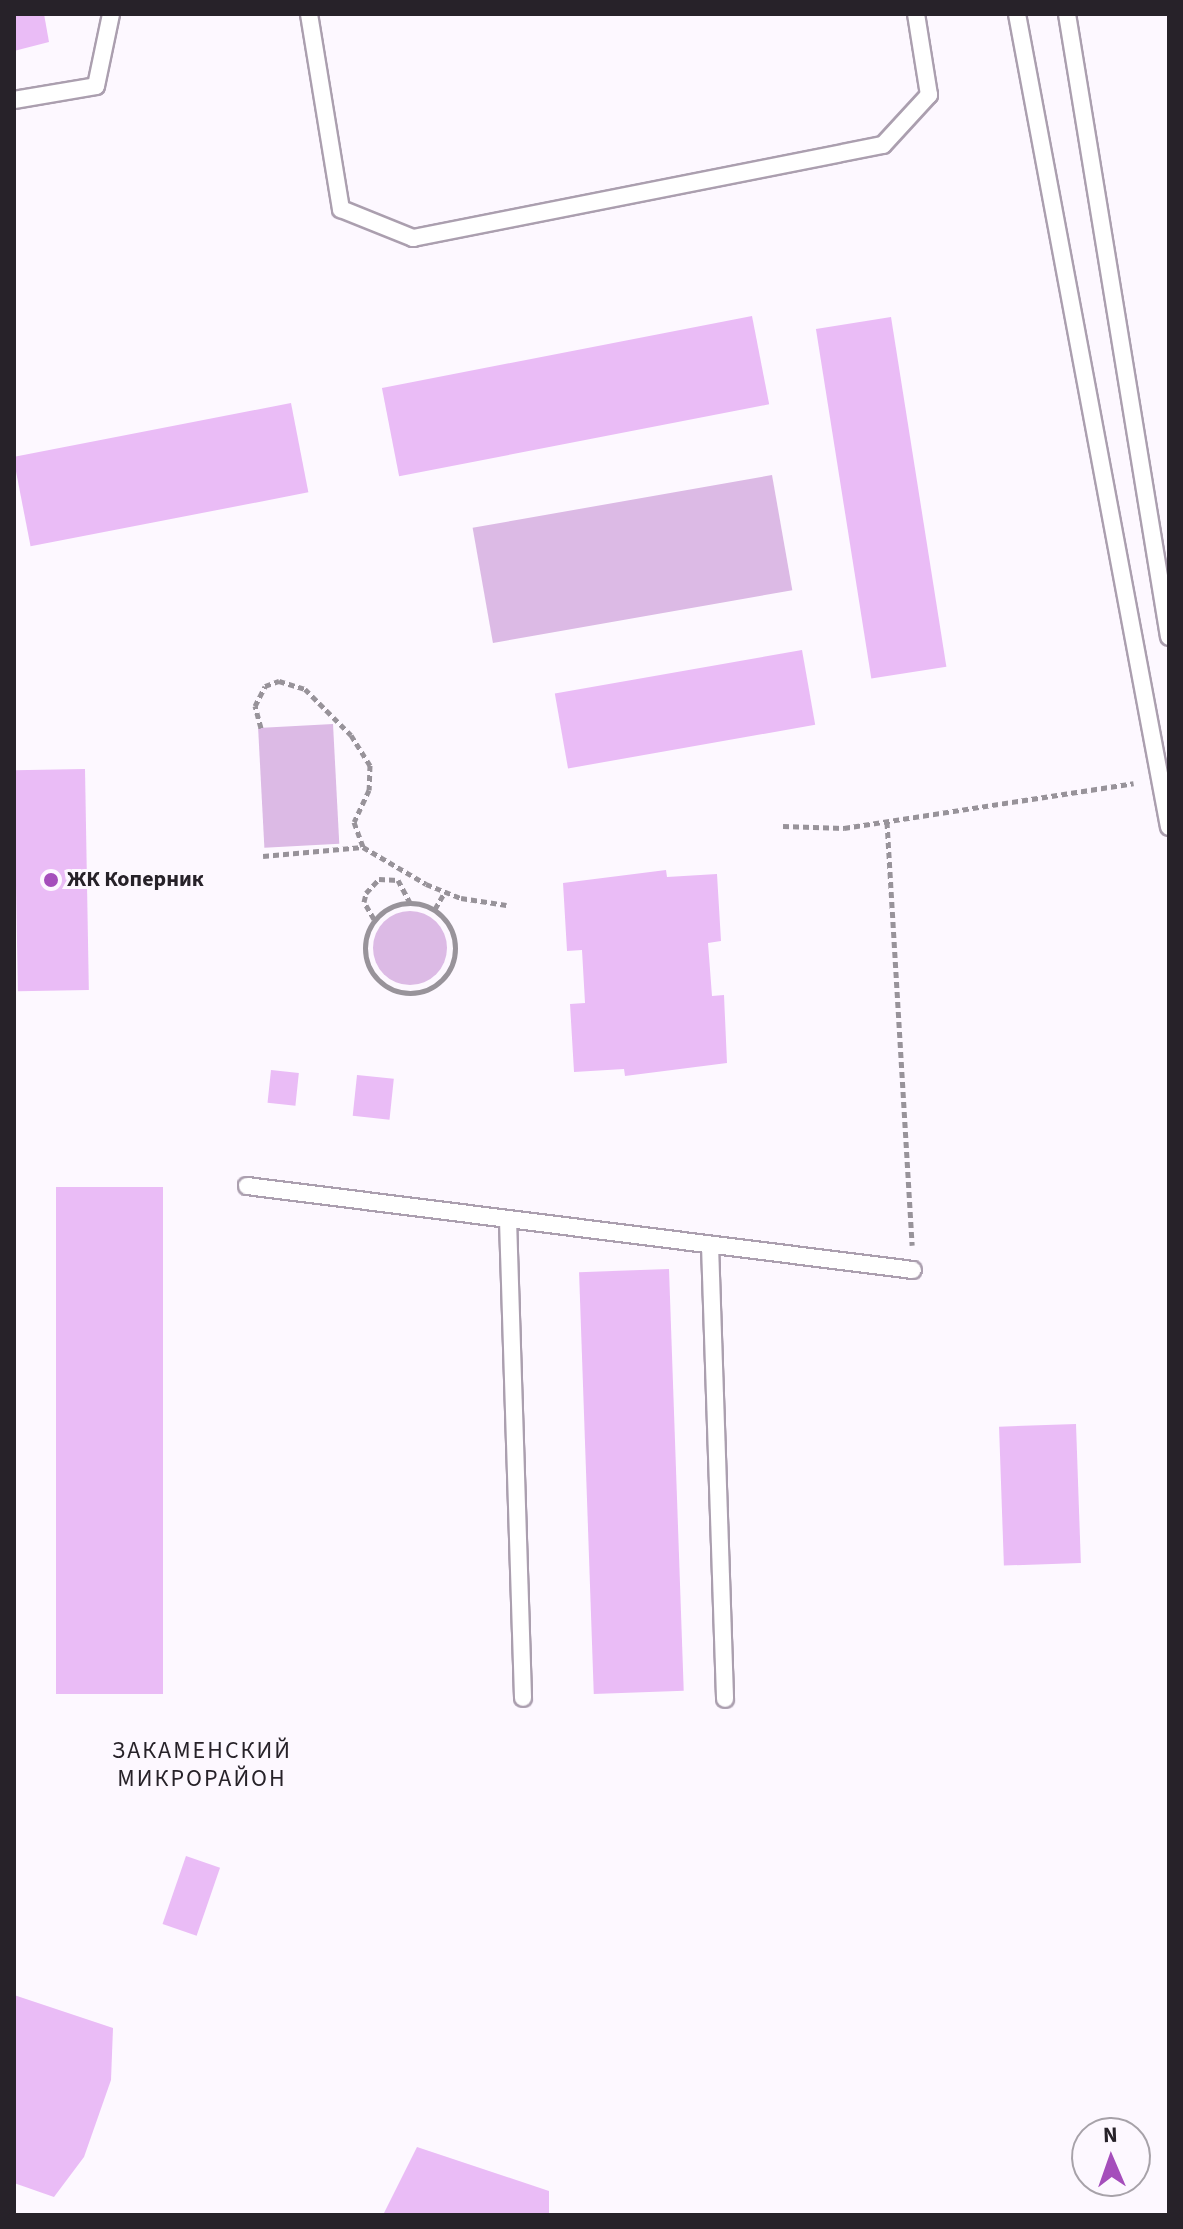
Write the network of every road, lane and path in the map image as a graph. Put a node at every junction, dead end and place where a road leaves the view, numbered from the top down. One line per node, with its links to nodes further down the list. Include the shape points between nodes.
1 (111, 14): 6 (lane, via 96,86)
2 (309, 14): 3 (lane, via 341,209 413,238 883,145 929,95)
3 (916, 14)
4 (1017, 14): 12 (lane)
5 (1067, 14): 7 (lane)
6 (14, 100)
7 (1169, 637)
8 (261, 728): 13 (path, via 257,693 279,681 305,689 351,735 372,776 354,822)
9 (1136, 782): 10 (path)
10 (887, 822): 11 (path, via 844,828); 23 (path, via 909,1124)
11 (783, 826)
12 (1169, 827)
13 (363, 847): 14 (path); 15 (path)
14 (263, 856)
15 (445, 892): 17 (path); 18 (path)
16 (410, 903): 18 (path); 19 (path, via 392,906); 19 (path, via 398,880 379,879 364,902)
17 (506, 905)
18 (435, 909): 19 (path, via 455,937 455,956 449,973 420,993 385,986 372,974 365,939)
19 (374, 919)
20 (247, 1186): 21 (lane)
21 (508, 1220): 22 (lane); 24 (lane)
22 (710, 1245): 23 (lane); 25 (lane)
23 (913, 1270)
24 (523, 1698)
25 (725, 1699)

